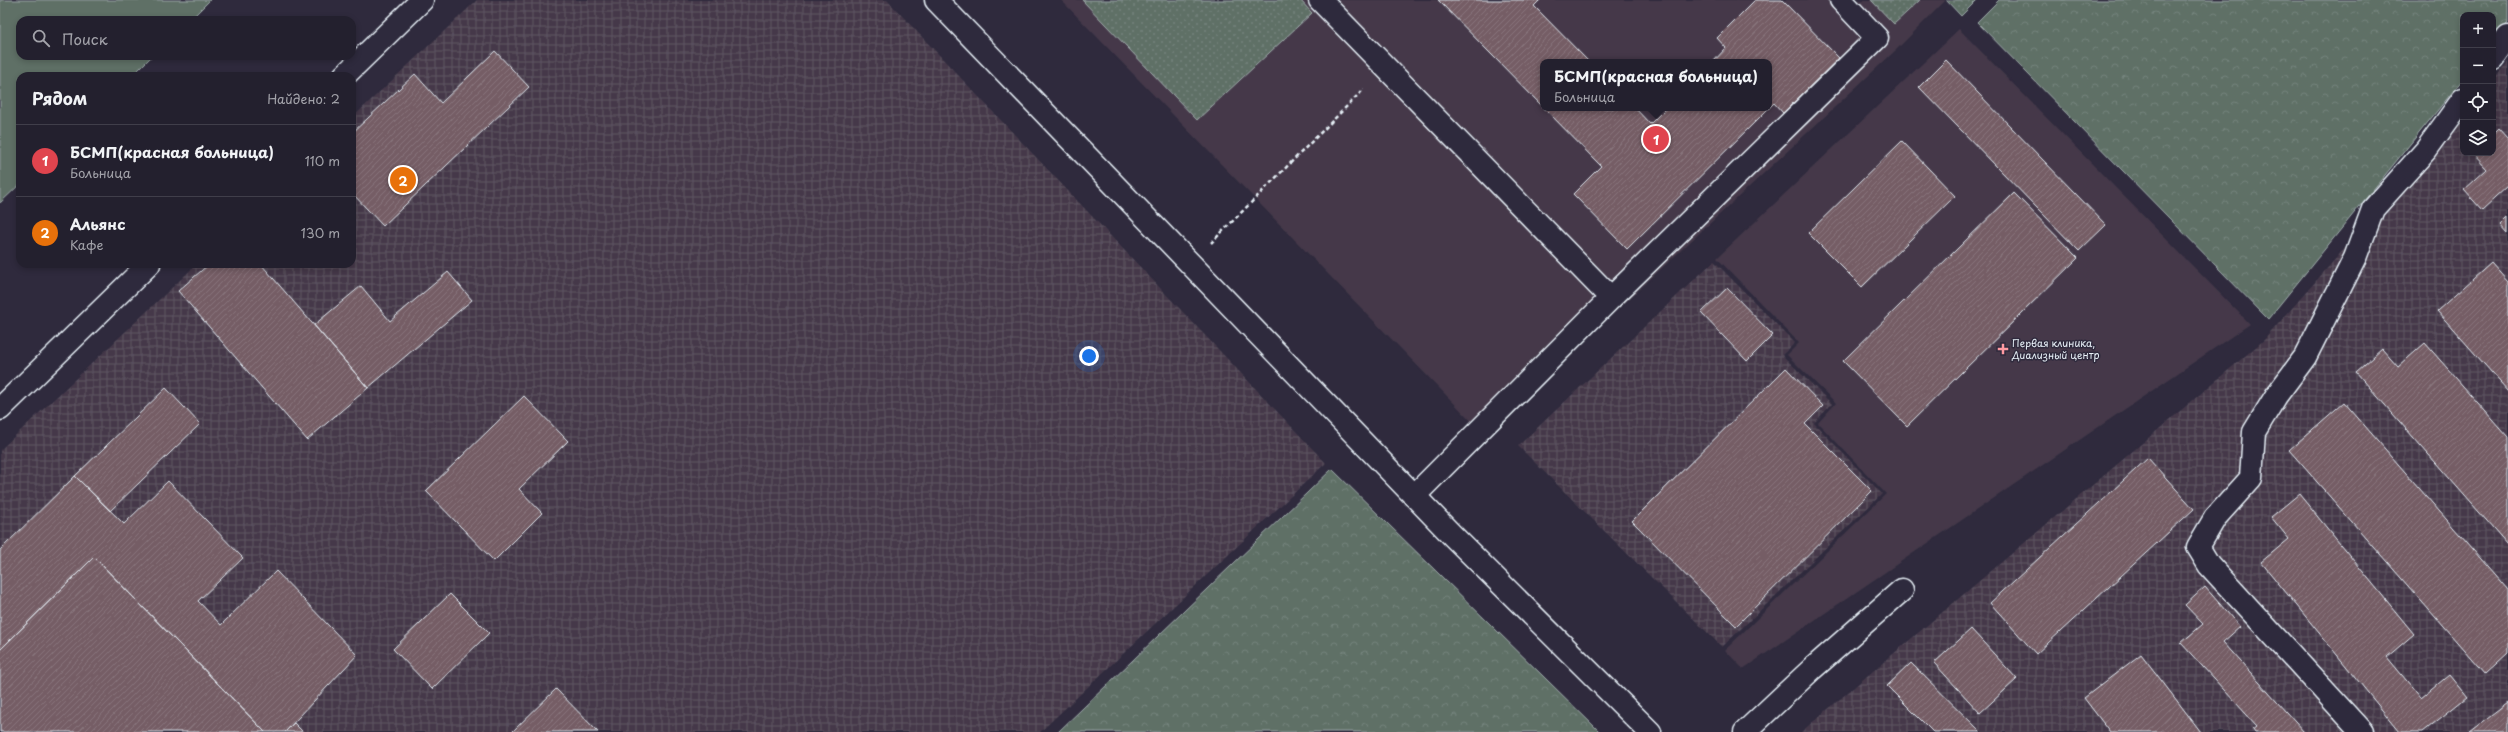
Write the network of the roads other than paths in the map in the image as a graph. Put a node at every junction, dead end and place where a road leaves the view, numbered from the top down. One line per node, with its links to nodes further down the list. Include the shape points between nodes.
1 (422, 0): 7 (street)
2 (936, 0): 12 (street)
3 (1320, 0): 10 (street)
4 (1841, 0): 10 (street, via 1877,38)
5 (2508, 37): 6 (street)
6 (2496, 54)
7 (348, 72)
8 (2460, 103): 16 (street, via 2426,150 2373,209 2355,258 2305,357 2276,396 2254,432 2250,478 2215,518 2198,547 2209,565)
9 (145, 268): 11 (street)
10 (1611, 298): 12 (street)
11 (0, 409)
12 (1414, 496): 14 (street)
13 (1902, 590): 15 (street)
14 (1650, 732)
15 (1745, 732)
16 (2362, 732)

